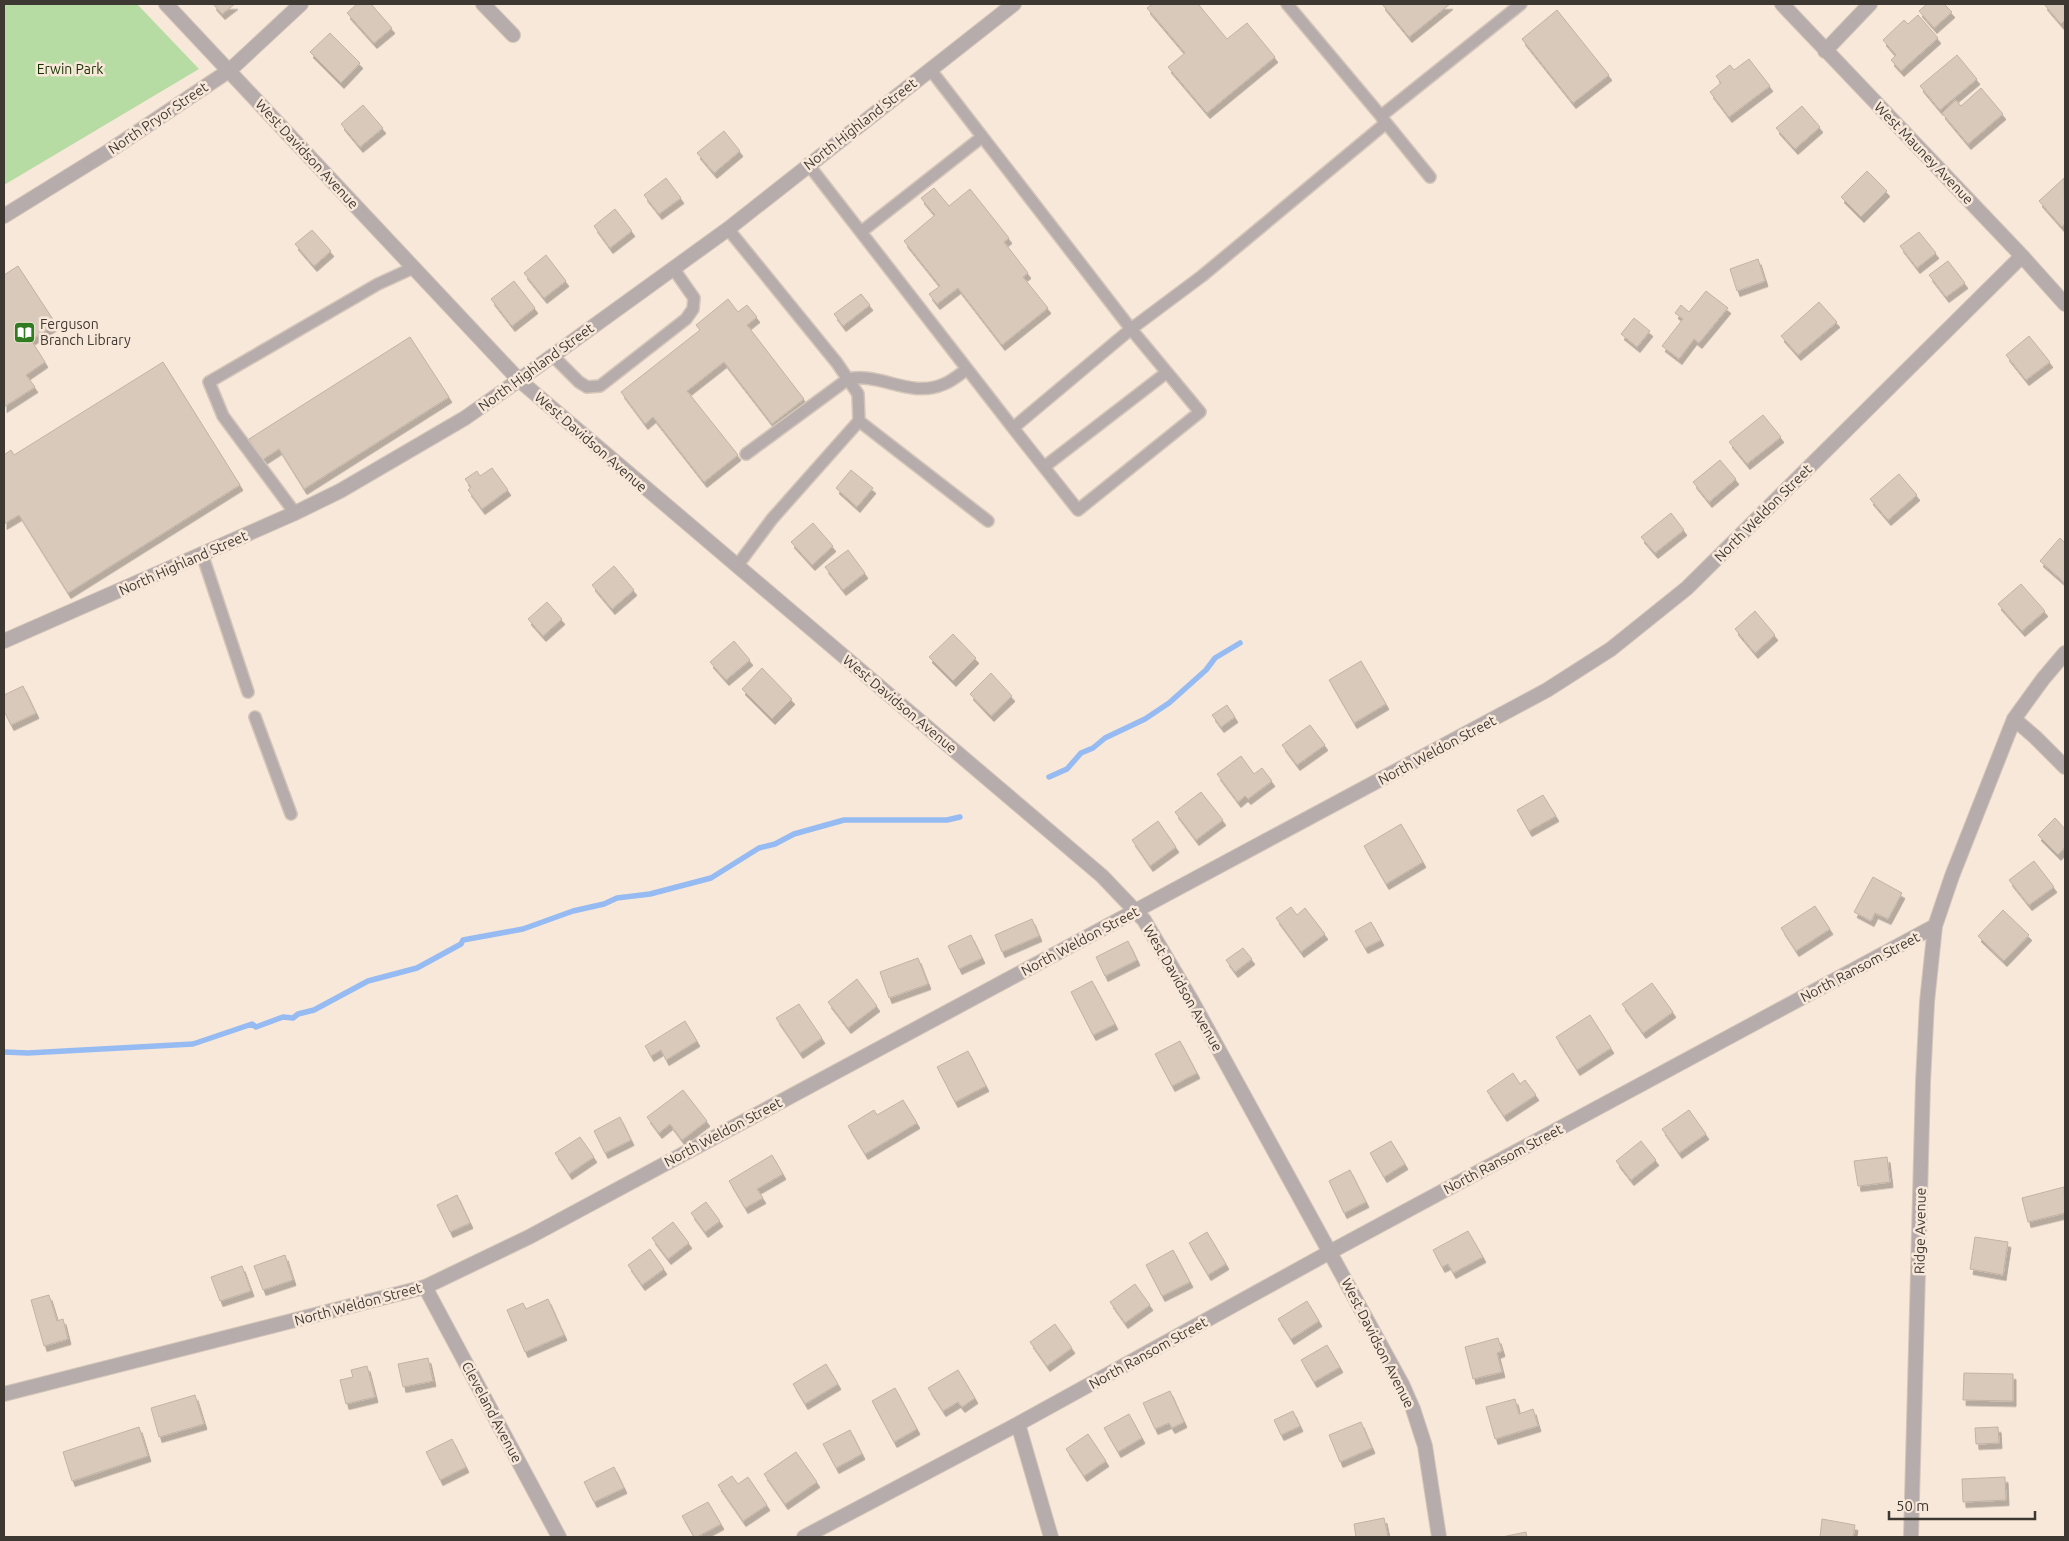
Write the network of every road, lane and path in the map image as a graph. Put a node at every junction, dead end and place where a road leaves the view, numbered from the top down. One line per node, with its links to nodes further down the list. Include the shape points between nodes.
1 (166, 4): 12 (street, West Davidson Avenue)
2 (301, 4): 12 (street, North Pryor Street)
3 (483, 4): 9 (street)
4 (1014, 4): 11 (street, North Highland Street)
5 (1287, 4): 13 (lane)
6 (1521, 4): 13 (lane)
7 (1782, 4): 10 (street, West Mauney Avenue)
8 (1870, 4): 10 (street)
9 (513, 35)
10 (1825, 51): 20 (street, West Mauney Avenue)
11 (930, 69): 14 (lane); 15 (street, North Highland Street)
12 (230, 70): 17 (street, North Pryor Street); 21 (street, West Davidson Avenue)
13 (1383, 120): 16 (lane); 24 (lane, via 1202,276)
14 (982, 137): 19 (lane); 24 (lane)
15 (808, 164): 18 (street, North Highland Street); 19 (lane)
16 (1430, 177)
17 (4, 216)
18 (728, 229): 22 (street, North Highland Street); 28 (lane)
19 (861, 232): 26 (lane)
20 (2022, 256): 23 (street, West Mauney Avenue); 45 (street, North Weldon Street, via 1687,588 1611,649 1547,690)
21 (413, 268): 29 (street, West Davidson Avenue); 34 (lane, via 378,284 209,382 223,416)
22 (673, 268): 25 (street, North Highland Street); 25 (lane, via 694,298 693,309 686,319 600,386 588,387 579,382)
23 (2065, 304)
24 (1131, 329): 27 (lane); 31 (lane)
25 (553, 356): 29 (street, North Highland Street)
26 (967, 369): 28 (lane, via 944,384 928,389 911,389 860,376); 31 (lane)
27 (1166, 373): 33 (lane); 33 (lane, via 1200,412 1078,510)
28 (848, 379): 30 (lane, via 858,394); 32 (lane)
29 (520, 380): 34 (street, North Highland Street, via 465,418 340,491); 37 (street, West Davidson Avenue)
30 (859, 421): 35 (lane); 37 (lane, via 772,519)
31 (1013, 428): 33 (lane)
32 (746, 454)
33 (1044, 467)
34 (295, 513): 36 (street, North Highland Street)
35 (988, 521)
36 (202, 554): 38 (street, North Highland Street); 40 (lane)
37 (737, 566): 45 (street, West Davidson Avenue, via 1102,876)
38 (4, 641)
39 (2065, 653): 42 (street, North Ransom Street)
40 (248, 692)
41 (256, 718): 44 (lane)
42 (2014, 719): 43 (street); 46 (street, North Ransom Street)
43 (2065, 767)
44 (291, 814)
45 (1137, 910): 47 (street, West Davidson Avenue, via 1192,1001); 48 (street, North Weldon Street, via 529,1237)
46 (1935, 926): 47 (street, North Ransom Street); 55 (street, Ridge Avenue, via 1923,1082)
47 (1330, 1252): 50 (street, North Ransom Street); 54 (street, West Davidson Avenue, via 1413,1408 1425,1446)
48 (425, 1288): 49 (street, North Weldon Street); 51 (street, Cleveland Avenue)
49 (4, 1394)
50 (1018, 1424): 52 (street, North Ransom Street); 53 (street)
51 (560, 1537)
52 (804, 1537)
53 (1051, 1537)
54 (1439, 1537)
55 (1911, 1537)

